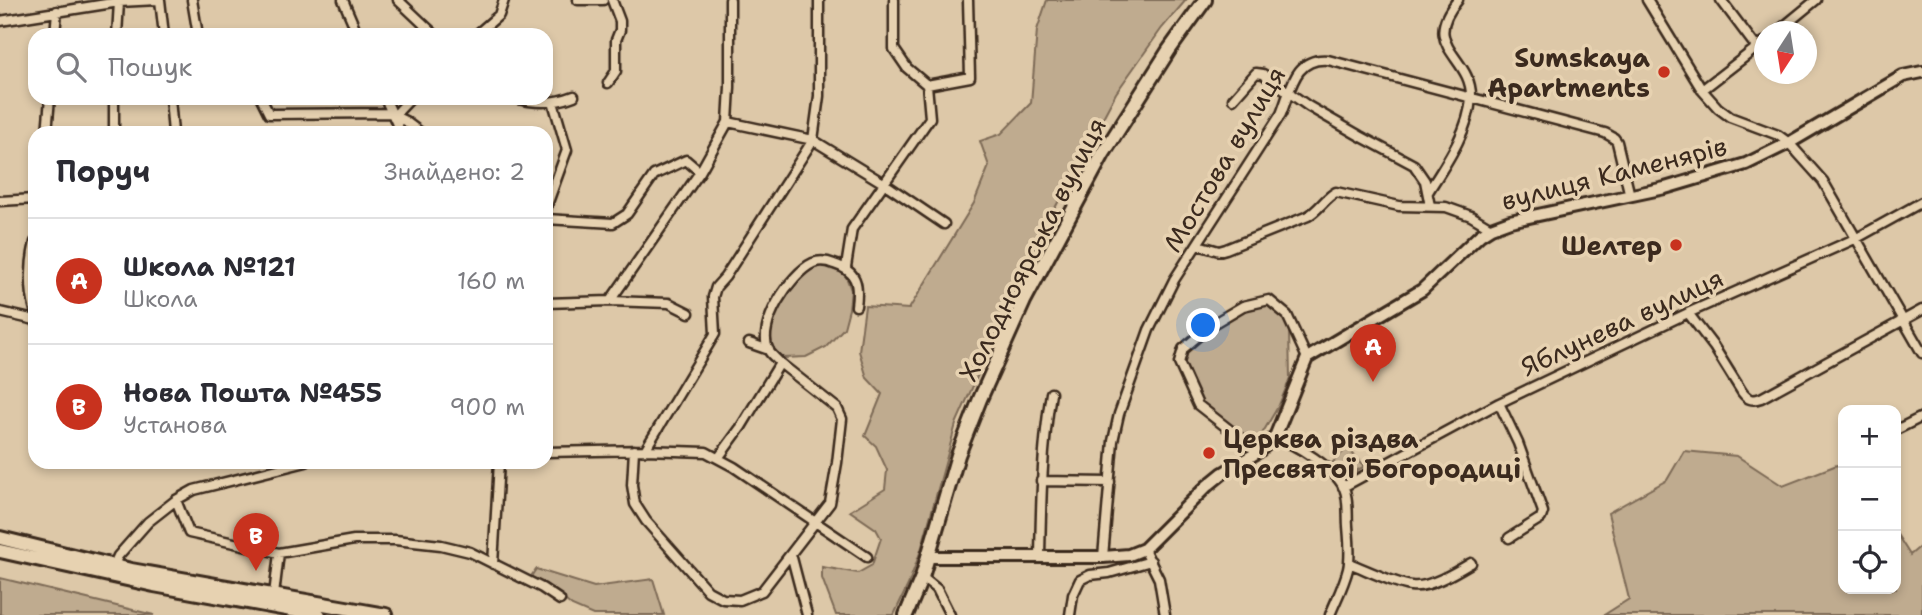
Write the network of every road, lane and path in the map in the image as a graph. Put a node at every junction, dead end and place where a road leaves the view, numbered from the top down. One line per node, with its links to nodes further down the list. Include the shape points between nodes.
1 (159, 0): 18 (street); 24 (street)
2 (191, 0): 25 (street)
3 (343, 0): 26 (street)
4 (398, 0): 27 (street)
5 (504, 0): 28 (street, via 499,15)
6 (578, 0): 7 (street)
7 (603, 0)
8 (612, 0): 32 (street, via 620,30 615,40 616,72)
9 (730, 0): 47 (street)
10 (819, 0): 53 (street, via 819,96)
11 (894, 0): 33 (street, via 894,49)
12 (968, 0): 33 (street, via 970,77)
13 (1205, 0): 108 (main road, Холодноярська вулиця, via 1103,154 1024,301 963,444)
14 (1458, 0): 37 (street, via 1444,20 1444,36 1466,76)
15 (1647, 0): 34 (street)
16 (1721, 0): 29 (street)
17 (1816, 0): 21 (street)
18 (118, 2): 19 (street); 23 (street)
19 (57, 11): 20 (street); 22 (street)
20 (0, 21)
21 (1790, 21)
22 (56, 28)
23 (117, 28)
24 (162, 28)
25 (197, 28)
26 (355, 28)
27 (428, 28)
28 (483, 28)
29 (1754, 44)
30 (1754, 50): 34 (street)
31 (1922, 72): 54 (street, вулиця Каменярів, via 1903,76)
32 (608, 83)
33 (927, 85): 56 (street, via 930,118)
34 (1702, 90): 54 (street, via 1730,117)
35 (1289, 93): 37 (street, Мостова вулиця, via 1302,69 1322,60); 38 (street, via 1259,72); 58 (street, via 1415,165); 68 (street, Мостова вулиця, via 1281,114)
36 (575, 96): 39 (street)
37 (1471, 97): 58 (street, via 1462,132); 59 (street, Мостова вулиця, via 1614,138)
38 (1233, 99)
39 (553, 102): 57 (street, via 567,150)
40 (49, 105): 48 (street)
41 (114, 105): 49 (street)
42 (171, 105): 50 (street)
43 (264, 105): 46 (street, via 269,114)
44 (388, 105): 46 (street)
45 (404, 105): 46 (street)
46 (393, 115): 51 (street); 52 (street)
47 (728, 122): 53 (street); 55 (street)
48 (48, 126)
49 (114, 126)
50 (172, 126)
51 (398, 126)
52 (412, 126)
53 (813, 140): 56 (street); 90 (street, via 716,287 715,334)
54 (1789, 143): 59 (street, вулиця Каменярів, via 1724,172); 67 (street, via 1823,181)
55 (700, 172): 64 (street, via 686,160 654,175 627,214 613,223); 70 (street)
56 (885, 184): 65 (street); 69 (street, via 852,229)
57 (553, 189)
58 (1428, 191): 63 (street)
59 (1630, 196): 66 (street, вулиця Каменярів, via 1510,220)
60 (28, 199): 61 (street)
61 (0, 201)
62 (1922, 202): 67 (street, Яблунева вулиця)
63 (1430, 205): 66 (street, via 1457,210); 68 (street, via 1399,206 1336,192 1308,216 1238,244 1219,251)
64 (553, 219)
65 (944, 224)
66 (1491, 228): 82 (street, вулиця Каменярів, via 1422,290)
67 (1857, 238): 76 (street, Яблунева вулиця); 78 (street)
68 (1198, 245): 97 (street, Мостова вулиця, via 1163,299 1136,363 1119,414)
69 (845, 267): 72 (street, via 857,285); 80 (street, via 819,261 798,274 771,313 765,331)
70 (610, 301): 71 (street); 75 (street, via 669,303)
71 (553, 303)
72 (856, 306)
73 (1922, 310): 78 (street)
74 (0, 312): 77 (street)
75 (689, 313)
76 (1688, 313): 78 (street, via 1742,393 1753,400); 85 (street, Яблунева вулиця)
77 (28, 318)
78 (1904, 320): 81 (street)
79 (749, 343): 80 (street)
80 (769, 350): 83 (street)
81 (1922, 353)
82 (1307, 358): 88 (street); 92 (street, via 1287,315 1269,300 1243,306 1183,349 1179,363 1198,405)
83 (780, 363): 93 (street); 100 (street, via 837,408 842,419 830,503)
84 (1051, 393): 96 (street)
85 (1499, 403): 98 (street, Яблунева вулиця); 102 (street, via 1543,512 1541,518)
86 (1922, 417): 87 (street)
87 (1901, 428)
88 (1275, 437): 92 (street); 98 (street, via 1327,469)
89 (635, 450): 90 (street); 91 (street); 106 (street, via 632,485 639,512 708,591 723,599 751,596 762,590)
90 (645, 450): 93 (street, via 693,450)
91 (553, 452)
92 (1258, 452): 103 (street, via 1207,486)
93 (719, 457): 100 (street)
94 (278, 469): 99 (street, via 194,490)
95 (499, 469): 114 (street)
96 (1041, 481): 97 (street); 109 (street)
97 (1110, 482): 110 (street, Мостова вулиця)
98 (1343, 487): 112 (street)
99 (176, 500): 105 (street, via 189,533); 115 (street, via 148,522 122,551)
100 (815, 523): 106 (street); 107 (street)
101 (0, 538): 115 (main road)
102 (1509, 538)
103 (1144, 549): 110 (street); 111 (street)
104 (0, 551): 115 (main road)
105 (279, 553): 114 (street, via 354,540 395,540 470,552); 117 (street)
106 (790, 554): 121 (street)
107 (867, 557)
108 (928, 557): 109 (street); 116 (main road, Холодноярська вулиця)
109 (1040, 557): 110 (street)
110 (1103, 557)
111 (1151, 561): 124 (street, via 1080,580); 125 (street)
112 (1349, 563): 113 (street, via 1412,587 1449,576); 126 (street)
113 (1471, 563)
114 (492, 564): 118 (street)
115 (112, 571): 117 (main road); 119 (main road)
116 (922, 577): 122 (main road, Холодноярська вулиця); 123 (street, via 937,589)
117 (274, 595): 120 (main road)
118 (560, 600)
119 (319, 615)
120 (386, 615)
121 (807, 615)
122 (905, 615)
123 (950, 615)
124 (1070, 615)
125 (1165, 615)
126 (1331, 615)

